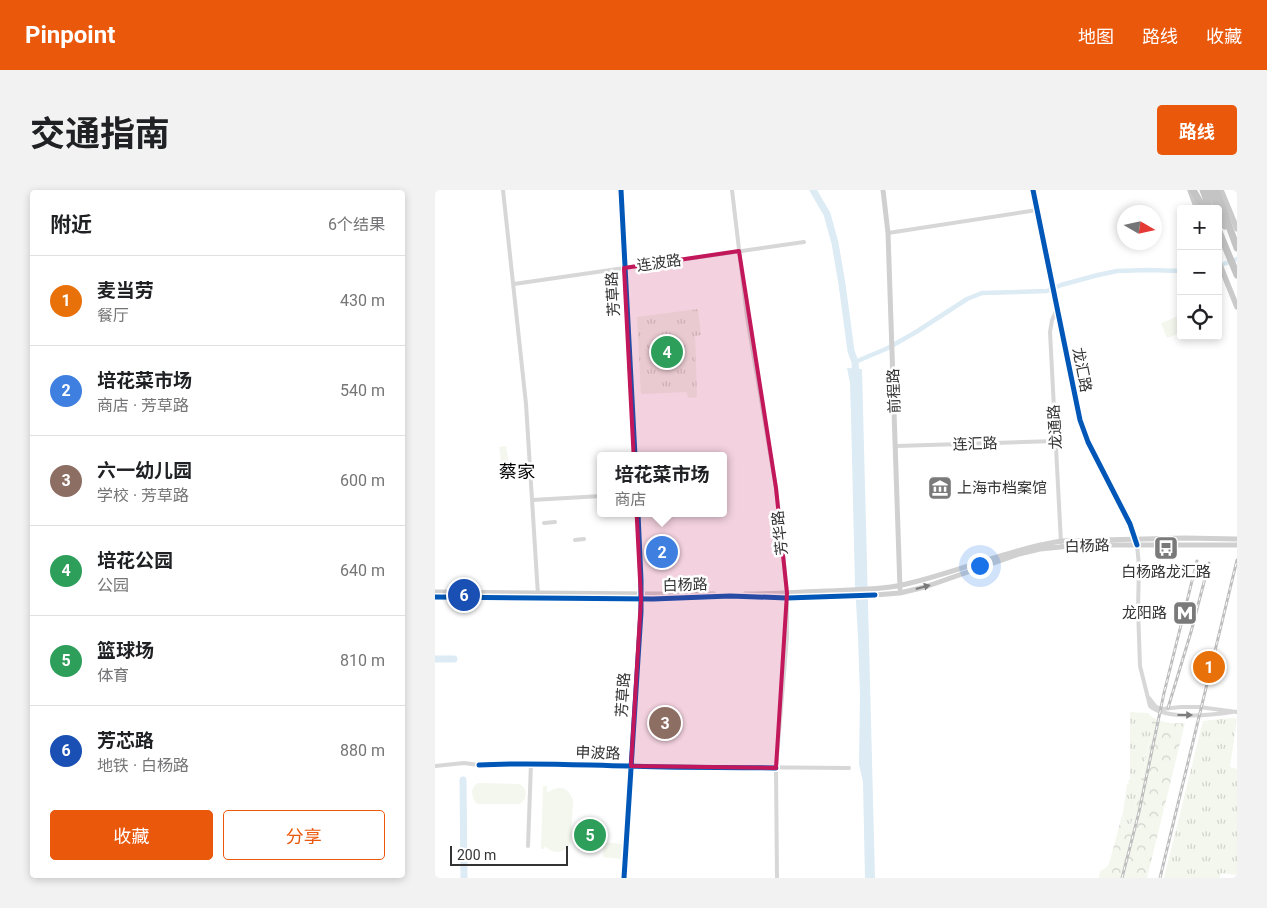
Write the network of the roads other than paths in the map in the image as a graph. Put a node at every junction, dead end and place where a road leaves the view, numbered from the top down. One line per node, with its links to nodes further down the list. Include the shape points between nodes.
1 (503, 190): 28 (street)
2 (621, 190): 24 (street, 芳草路)
3 (732, 190): 22 (street, 芳华路)
4 (883, 190): 18 (main road, 前程路)
5 (1033, 190): 15 (street, 龙汇路)
6 (1191, 190): 11 (main road); 12 (highway)
7 (1203, 190): 13 (highway)
8 (1210, 190): 14 (highway)
9 (1216, 190): 23 (highway)
10 (1221, 190): 17 (main road)
11 (1196, 205)
12 (1201, 205)
13 (1209, 205)
14 (1216, 205)
15 (1037, 210): 18 (street); 30 (street, 龙汇路)
16 (1222, 221): 23 (highway)
17 (1237, 229)
18 (888, 233): 32 (main road, 前程路)
19 (1222, 236): 23 (highway)
20 (803, 242): 22 (street, 连波路)
21 (1222, 243): 23 (highway)
22 (739, 251): 24 (street, 连波路); 49 (street, 芳华路, via 776,488)
23 (1232, 252): 26 (highway)
24 (624, 268): 28 (street, 连波路); 33 (street, 芳草路)
25 (1222, 270): 29 (main road)
26 (1234, 271): 27 (highway)
27 (1237, 283)
28 (514, 284): 35 (street)
29 (1237, 307)
30 (1057, 310): 31 (street, 龙通路, via 1050,332); 42 (street, 龙汇路, via 1082,426)
31 (1055, 441): 32 (street, 连汇路); 43 (street, 龙通路)
32 (896, 446): 45 (main road, 前程路)
33 (635, 452)
34 (597, 496): 35 (street)
35 (532, 500): 48 (street)
36 (638, 517): 51 (street, 芳草路)
37 (555, 522): 38 (street)
38 (544, 523)
39 (584, 539): 40 (street)
40 (575, 540)
41 (1237, 540): 42 (main road, 白杨路, via 1185,538)
42 (1136, 542): 43 (main road, 白杨路); 44 (main road, 白杨路); 52 (street, 龙汇路, via 1140,666)
43 (1061, 543): 45 (main road, 白杨路, via 1041,544); 47 (main road, 白杨路, one-way to 43)
44 (1237, 545)
45 (899, 586): 47 (main road, 前程路); 49 (main road, 白杨路)
46 (435, 592): 48 (main road, 白杨路)
47 (900, 593): 49 (main road, 白杨路, via 855,597)
48 (538, 595): 50 (main road, 白杨路); 51 (main road, 白杨路)
49 (787, 595): 51 (main road, 白杨路); 57 (street, 芳华路, via 787,637)
50 (435, 596)
51 (641, 596): 56 (street, 芳草路)
52 (1148, 696): 53 (street, 龙汇路, via 1156,707 1162,709 1199,707); 53 (street, 龙汇路, one-way to 53, via 1150,706 1155,710 1172,715)
53 (1235, 712)
54 (531, 763): 55 (street, 申波路); 56 (street, 申波路); 59 (street)
55 (435, 766)
56 (631, 766): 57 (street, 申波路); 60 (street, 芳草路)
57 (776, 768): 58 (street, 申波路); 61 (street, 芳华路)
58 (849, 768)
59 (527, 846)
60 (625, 878)
61 (777, 878)

